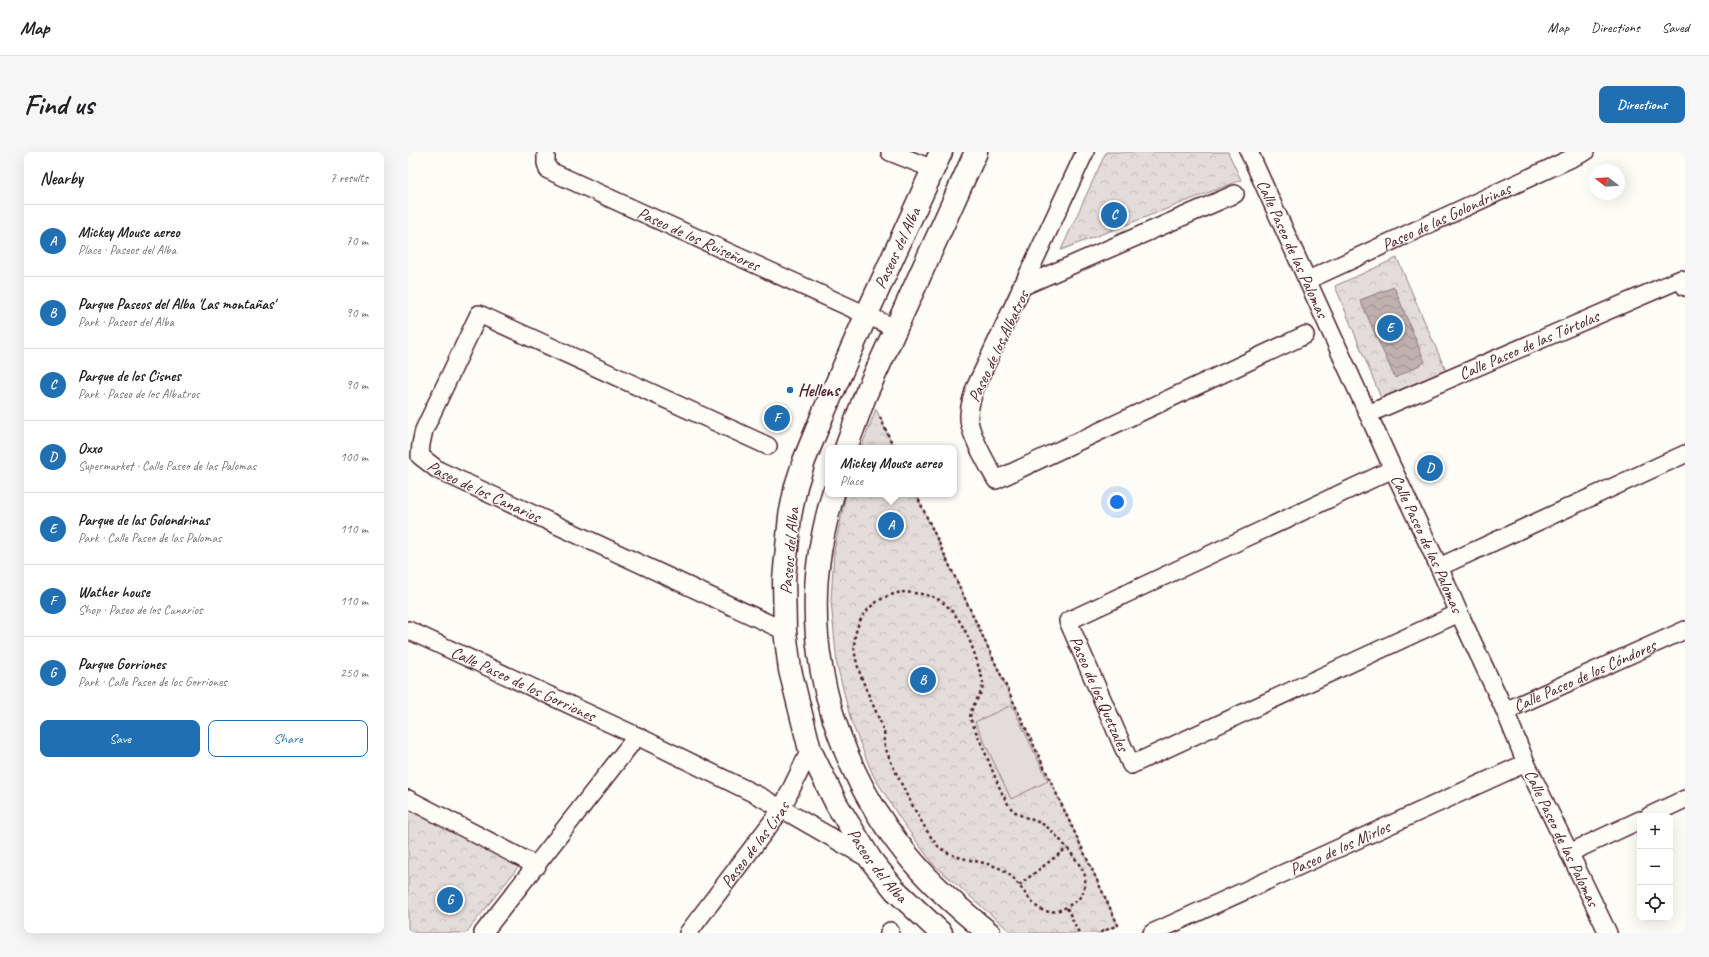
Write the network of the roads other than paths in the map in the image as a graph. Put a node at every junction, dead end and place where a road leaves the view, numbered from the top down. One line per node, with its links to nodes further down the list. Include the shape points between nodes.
1 (546, 152): 12 (street, Paseo de los Ruiseñores, via 548,170)
2 (890, 152): 7 (street)
3 (976, 152): 13 (street, Paseos del Alba)
4 (1085, 152): 10 (street)
5 (1249, 152): 9 (street, Calle Paseo de las Palomas)
6 (1585, 152): 9 (street, Paseo de las Golondrinas)
7 (937, 161): 12 (street, Paseos del Alba)
8 (1235, 194): 10 (street, Paseo de los Albatros)
9 (1308, 280): 15 (street, Calle Paseo de las Palomas)
10 (1021, 287): 14 (street, Paseo de los Albatros, via 975,388 969,414 971,432 996,480)
11 (1685, 287): 15 (street, Calle Paseo de las Tórtolas, via 1682,279)
12 (866, 316): 13 (street); 25 (street, Paseos del Alba, via 823,414 796,486 786,545)
13 (895, 328): 16 (street, Paseos del Alba)
14 (1305, 336)
15 (1368, 414): 19 (street, Calle Paseo de las Palomas)
16 (847, 445)
17 (768, 446): 25 (street, Paseo de los Canarios, via 478,314 424,430 420,456 438,470)
18 (1685, 454): 21 (street)
19 (1393, 469): 21 (street, Calle Paseo de las Palomas); 22 (street, Paseo de los Quetzales, via 1068,621 1131,765)
20 (832, 497): 41 (street, Paseos del Alba, via 822,544 816,594 823,676 836,725 865,791 914,864 948,898)
21 (1439, 567): 22 (street, Calle Paseo de las Palomas)
22 (1459, 613): 26 (street, Calle Paseo de las Palomas)
23 (408, 630): 27 (street, Calle Paseo de los Gorriones)
24 (1685, 630): 26 (street, Calle Paseo de los Cóndores)
25 (785, 631): 28 (street, Paseos del Alba, via 790,670)
26 (1505, 711): 29 (street, Calle Paseo de las Palomas)
27 (637, 736): 32 (street, Calle Paseo de los Gorriones, via 761,797); 37 (street)
28 (810, 750): 32 (street, Paseo de las Liras); 36 (street, Paseos del Alba, via 837,805)
29 (1526, 763): 35 (street, Calle Paseo de las Palomas); 42 (street, Paseo de los Mirlos)
30 (408, 799): 37 (street)
31 (1685, 799): 33 (street)
32 (781, 810): 36 (street, Calle Paseo de los Gorriones); 39 (street, Paseo de las Liras)
33 (1655, 813)
34 (1637, 821): 35 (street)
35 (1569, 853): 43 (street, Calle Paseo de las Palomas)
36 (871, 860): 40 (street, Paseos del Alba, via 895,890)
37 (537, 866): 38 (street)
38 (483, 933)
39 (688, 933)
40 (941, 933)
41 (990, 933)
42 (1152, 933)
43 (1608, 933)

